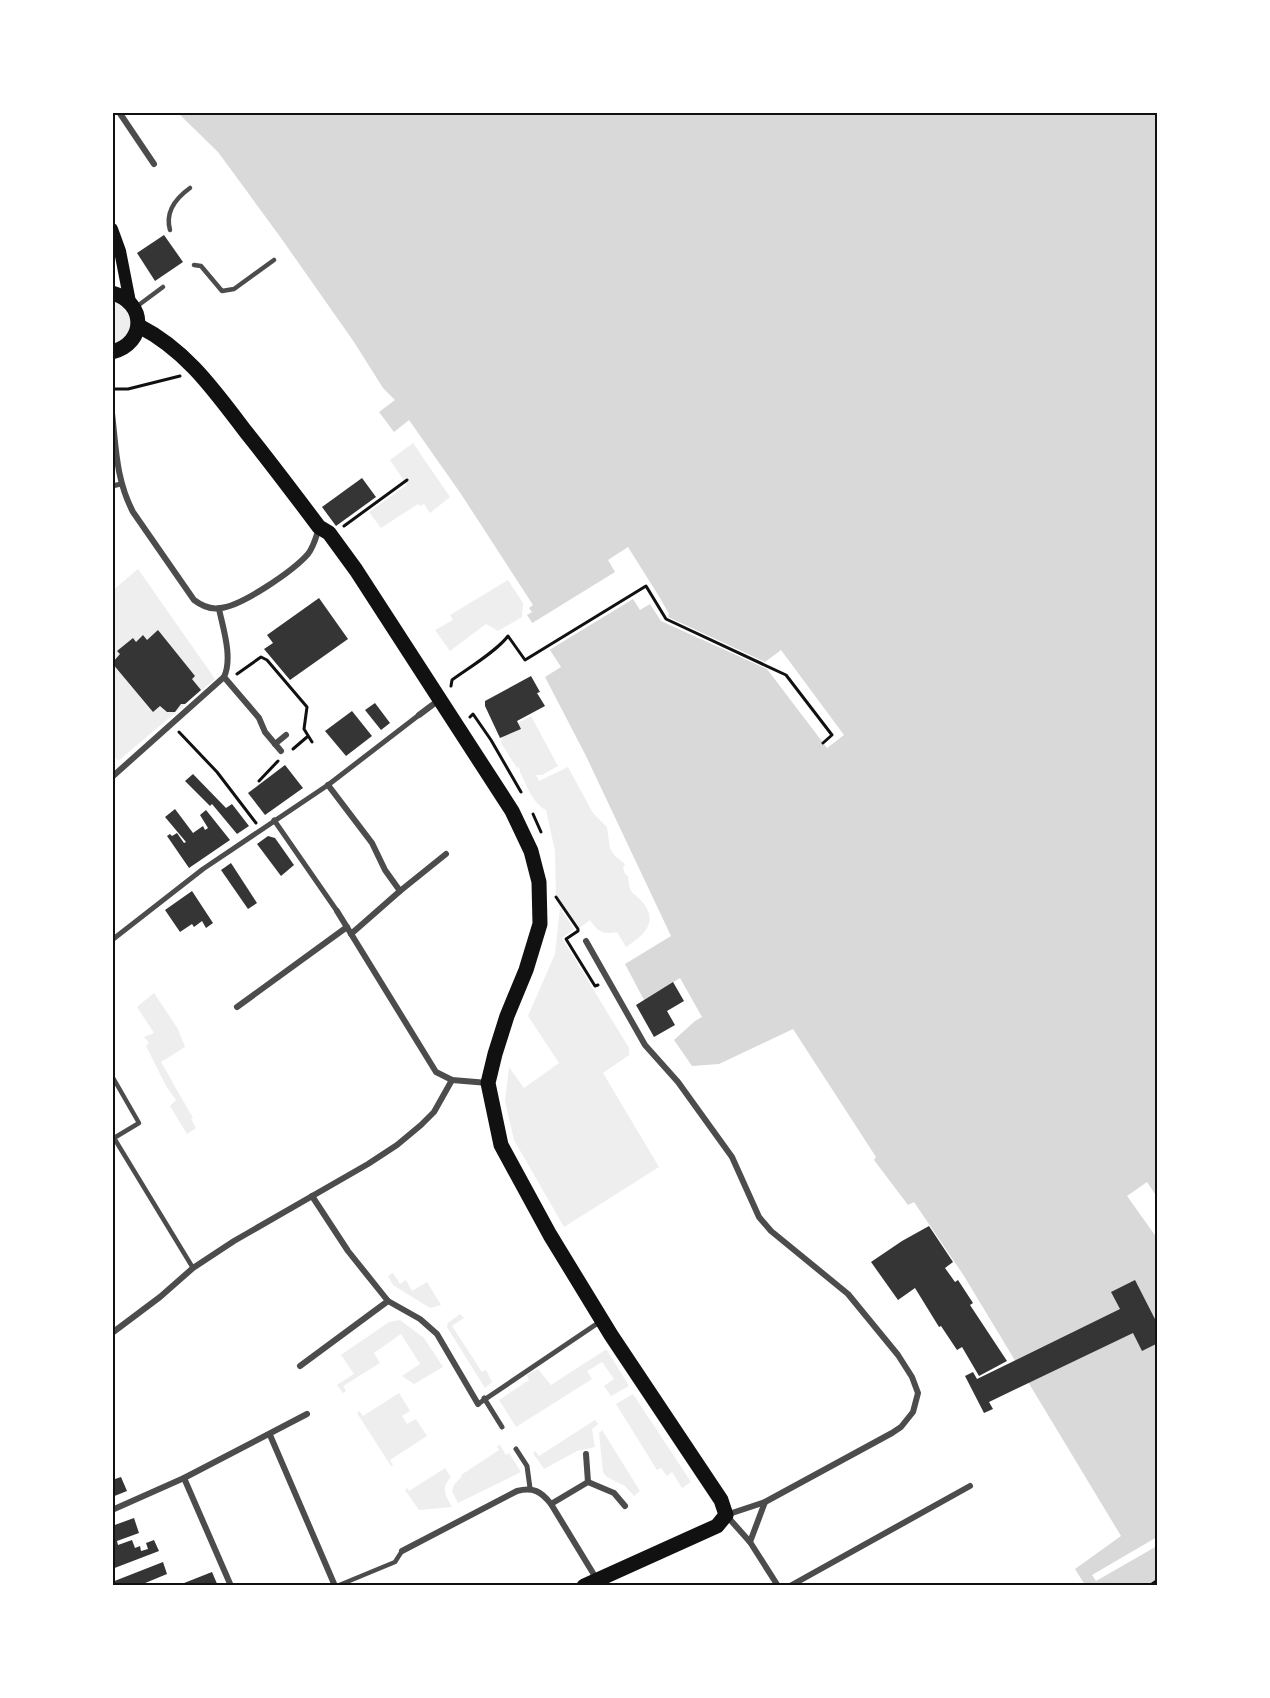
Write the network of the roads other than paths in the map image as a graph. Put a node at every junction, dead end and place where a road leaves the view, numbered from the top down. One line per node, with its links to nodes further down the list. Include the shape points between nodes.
1 (119, 112): 2 (street)
2 (154, 164)
3 (190, 188): 5 (lane, via 170,210)
4 (112, 229): 10 (main road)
5 (170, 230)
6 (274, 260): 7 (lane, via 228,291 222,291 201,266)
7 (195, 265)
8 (163, 287): 10 (lane)
9 (112, 293): 10 (main road, via 123,296)
10 (132, 305): 11 (main road)
11 (139, 326): 12 (main road, via 131,342); 16 (main road, via 189,361)
12 (112, 352)
13 (112, 413): 14 (street)
14 (121, 484): 15 (street); 17 (street, via 133,512 194,600 203,607)
15 (112, 486)
16 (319, 527): 17 (street, via 313,546 302,559 253,595); 19 (main road, via 329,533 368,585 429,684)
17 (219, 609): 18 (street, via 226,650)
18 (224, 677): 22 (street, via 259,718); 24 (street)
19 (445, 694): 20 (street); 37 (main road, via 513,811 531,851 539,882 540,924)
20 (419, 715): 25 (street)
21 (286, 735): 22 (street)
22 (275, 744): 23 (street)
23 (281, 751)
24 (112, 777)
25 (328, 784): 26 (street); 28 (street, via 372,843)
26 (274, 820): 29 (street); 32 (street)
27 (446, 855): 28 (street)
28 (400, 891): 31 (street)
29 (337, 911): 30 (street)
30 (347, 927): 31 (street); 34 (street)
31 (351, 934): 36 (street, via 436,1072)
32 (114, 937)
33 (586, 941): 55 (street, via 645,1045 678,1082 732,1156 759,1217 848,1294 898,1355 918,1392 913,1412 892,1433)
34 (237, 1007)
35 (112, 1076): 39 (lane, via 139,1123 114,1138)
36 (452, 1080): 37 (street); 38 (street, via 434,1112 400,1143)
37 (488, 1083): 41 (main road, via 501,1145)
38 (312, 1196): 39 (street); 40 (street, via 348,1251)
39 (193, 1268): 42 (street)
40 (388, 1301): 43 (street); 45 (street, via 435,1332)
41 (602, 1320): 44 (street); 59 (main road, via 721,1500)
42 (112, 1333)
43 (300, 1366)
44 (484, 1398): 45 (street); 47 (street)
45 (478, 1404)
46 (307, 1414): 48 (street)
47 (502, 1427)
48 (270, 1435): 51 (street); 64 (street)
49 (516, 1449): 54 (street, via 527,1466)
50 (586, 1455): 52 (street)
51 (184, 1478): 58 (street); 63 (street)
52 (588, 1482): 56 (street); 57 (street, via 614,1493)
53 (970, 1486): 66 (street)
54 (530, 1488): 56 (street, via 542,1493); 61 (street, via 517,1491)
55 (765, 1502): 59 (street); 60 (street)
56 (551, 1504): 62 (street)
57 (625, 1506)
58 (112, 1510)
59 (726, 1515): 60 (street); 62 (main road, via 717,1526)
60 (750, 1542): 65 (street)
61 (402, 1551): 64 (lane, via 395,1562)
62 (592, 1583)
63 (231, 1586)
64 (336, 1586)
65 (778, 1586)
66 (790, 1586)

